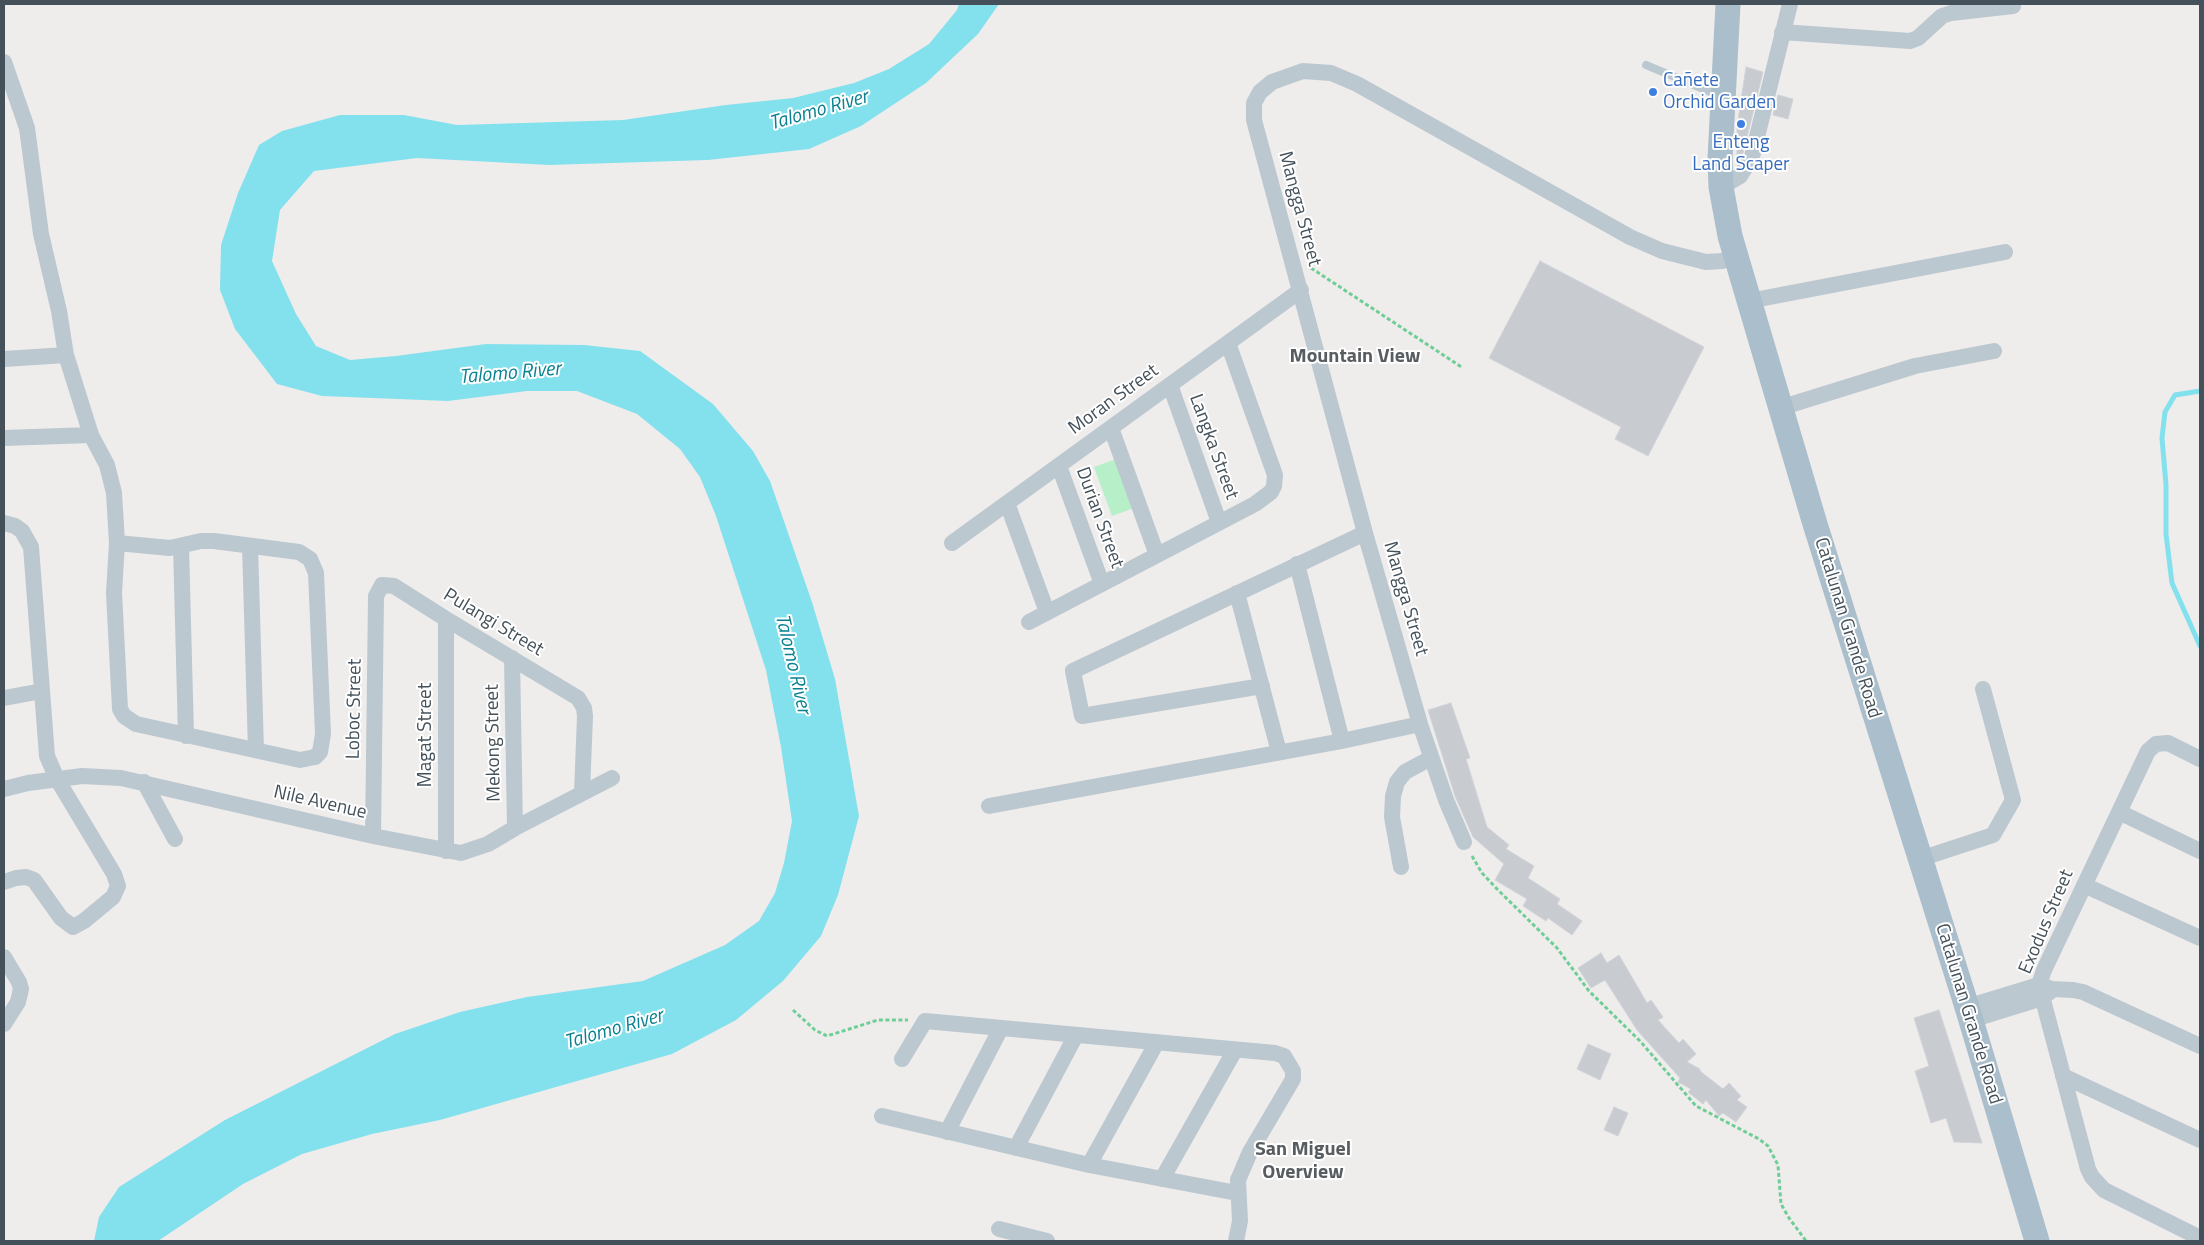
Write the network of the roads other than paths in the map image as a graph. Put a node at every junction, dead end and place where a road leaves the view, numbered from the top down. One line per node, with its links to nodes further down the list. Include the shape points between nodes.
1 (1728, 4): 7 (main road, Catalunan Grande Road)
2 (1790, 4): 4 (street)
3 (2013, 6): 4 (street, via 1942,16 1918,38 1910,41)
4 (1782, 32): 8 (street, via 1752,157 1740,176)
5 (4, 62): 15 (street, via 27,128 41,234)
6 (1646, 65): 7 (lane)
7 (1722, 96): 8 (main road, Catalunan Grande Road)
8 (1722, 187): 10 (main road, Catalunan Grande Road)
9 (2005, 252): 12 (street)
10 (1736, 257): 11 (street, Mangga Street, via 1706,262 1662,251 1630,238 1357,84 1331,73 1302,71 1272,82 1260,92 1254,103 1254,120); 12 (main road, Catalunan Grande Road)
11 (1301, 290): 13 (street, Moran Street); 26 (street, Mangga Street)
12 (1749, 301): 18 (main road, Catalunan Grande Road)
13 (1228, 343): 17 (street, Moran Street); 24 (street, via 1276,475 1271,492)
14 (1994, 351): 18 (street, via 1915,366)
15 (66, 355): 16 (street); 20 (street)
16 (4, 359)
17 (1170, 385): 19 (street, Moran Street); 24 (street, Langka Street)
18 (1780, 408): 64 (main road, Catalunan Grande Road)
19 (1111, 428): 22 (street, Moran Street); 31 (street)
20 (91, 435): 21 (street); 27 (street, via 107,465 116,506)
21 (4, 438)
22 (1059, 466): 23 (street, Moran Street); 33 (street, Durian Street)
23 (1007, 503): 28 (street, Moran Street); 36 (street)
24 (1219, 522): 31 (street)
25 (4, 523): 42 (street, via 22,531 31,547)
26 (1364, 532): 32 (street); 44 (street, Mangga Street)
27 (117, 543): 29 (street, via 157,548); 45 (street, via 114,593 120,709 136,724)
28 (952, 544)
29 (181, 546): 30 (street, via 202,541); 45 (street)
30 (250, 546): 47 (street); 47 (street, via 299,552 314,566 323,734 320,752 308,760)
31 (1157, 555): 33 (street)
32 (1297, 564): 35 (street); 46 (street)
33 (1102, 584): 36 (street)
34 (382, 585): 37 (street, Pulangi Street, via 394,586); 59 (street, Loboc Street, via 376,596)
35 (1237, 593): 40 (street); 40 (street, via 1073,671 1082,716)
36 (1047, 612): 38 (street)
37 (446, 619): 39 (street, Pulangi Street); 62 (street, Magat Street)
38 (1029, 622)
39 (512, 658): 55 (street, Pulangi Street, via 582,702 585,716); 58 (street, Mekong Street)
40 (1262, 686): 48 (street)
41 (1983, 689): 64 (street, via 2013,800 1993,835)
42 (42, 691): 43 (street); 52 (street, via 47,756)
43 (4, 697)
44 (1420, 724): 46 (street); 49 (street, Mangga Street)
45 (186, 736): 47 (street)
46 (1342, 740): 48 (street)
47 (256, 750)
48 (1279, 752): 56 (street)
49 (1431, 758): 61 (street, Mangga Street); 65 (street, via 1405,772 1397,782 1393,796 1392,817)
50 (2200, 759): 57 (street, Exodus Street, via 2168,744 2156,744 2148,751)
51 (612, 778): 55 (street, Nile Avenue)
52 (58, 779): 53 (street, Nile Avenue, via 100,776); 54 (street, Nile Avenue); 66 (street, via 114,874 117,892 84,921 73,926 62,918 34,880 26,877)
53 (144, 782): 59 (street, Nile Avenue); 60 (street)
54 (4, 789)
55 (582, 793): 58 (street, Nile Avenue)
56 (989, 806)
57 (2119, 812): 63 (street); 67 (street, Exodus Street)
58 (515, 828): 62 (street, Nile Avenue, via 474,850 461,853)
59 (373, 836): 62 (street, Nile Avenue)
60 (175, 839)
61 (1464, 842)
62 (446, 851)
63 (2200, 851)
64 (1920, 859): 71 (main road, Catalunan Grande Road)
65 (1401, 867)
66 (4, 882)
67 (2084, 886): 68 (street); 70 (street, Exodus Street, via 2042,975)
68 (2200, 938)
69 (4, 957): 72 (street, via 20,989 18,1002)
70 (2045, 991): 71 (street); 76 (street, via 2083,992); 79 (street, Exodus Street)
71 (1969, 1014): 91 (main road, Catalunan Grande Road)
72 (4, 1024)
73 (1001, 1028): 74 (street); 78 (street, via 925,1021); 81 (street)
74 (1076, 1035): 75 (street); 83 (street)
75 (1157, 1042): 77 (street); 84 (street)
76 (2200, 1046)
77 (1235, 1050): 85 (street); 86 (street, via 1284,1056 1293,1071 1290,1086 1242,1168)
78 (902, 1059)
79 (2063, 1076): 82 (street); 88 (street, Exodus Street, via 2088,1169 2096,1184 2111,1195)
80 (882, 1116): 81 (street)
81 (948, 1132): 83 (street)
82 (2200, 1140)
83 (1016, 1148): 84 (street)
84 (1089, 1165): 85 (street)
85 (1162, 1179): 86 (street)
86 (1237, 1193): 90 (street, via 1240,1221)
87 (999, 1229): 89 (street)
88 (2200, 1238)
89 (1047, 1241)
90 (1236, 1241)
91 (2037, 1241)

